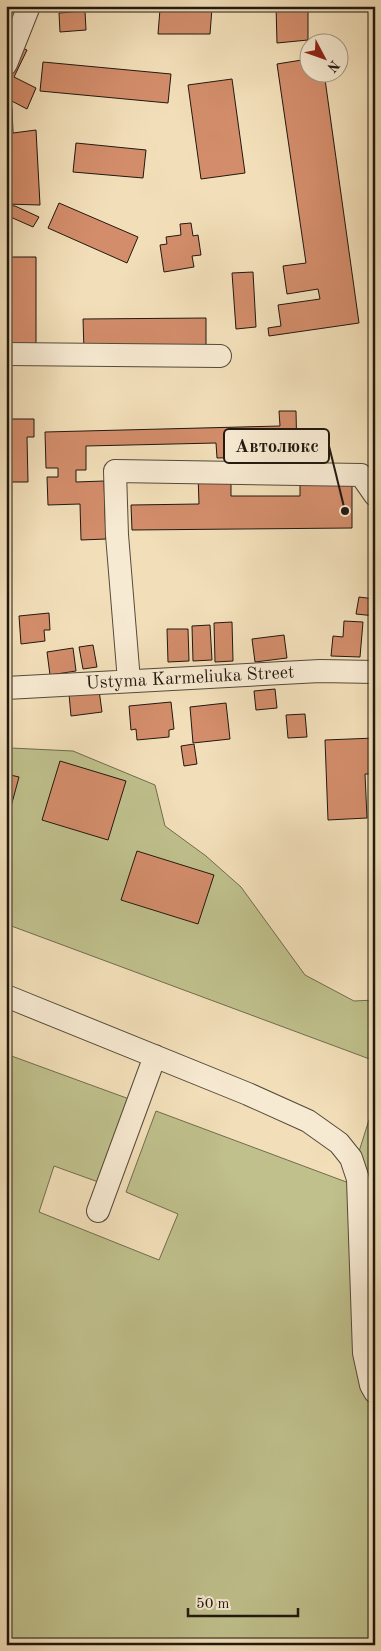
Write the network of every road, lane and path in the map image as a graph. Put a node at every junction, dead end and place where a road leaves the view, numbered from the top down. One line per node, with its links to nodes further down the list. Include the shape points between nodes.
1 (29, 6): 2 (street)
2 (6, 64)
3 (6, 354): 4 (street)
4 (220, 356)
5 (375, 495): 7 (street, via 361,475 115,471)
6 (375, 672): 7 (street, Ustyma Karmeliuka Street)
7 (129, 681): 8 (street, Ustyma Karmeliuka Street)
8 (6, 688)
9 (6, 996): 10 (street)
10 (155, 1056): 11 (street); 12 (street, via 308,1121 339,1143 351,1158 358,1178 360,1202 364,1353)
11 (98, 1211)
12 (375, 1392)

